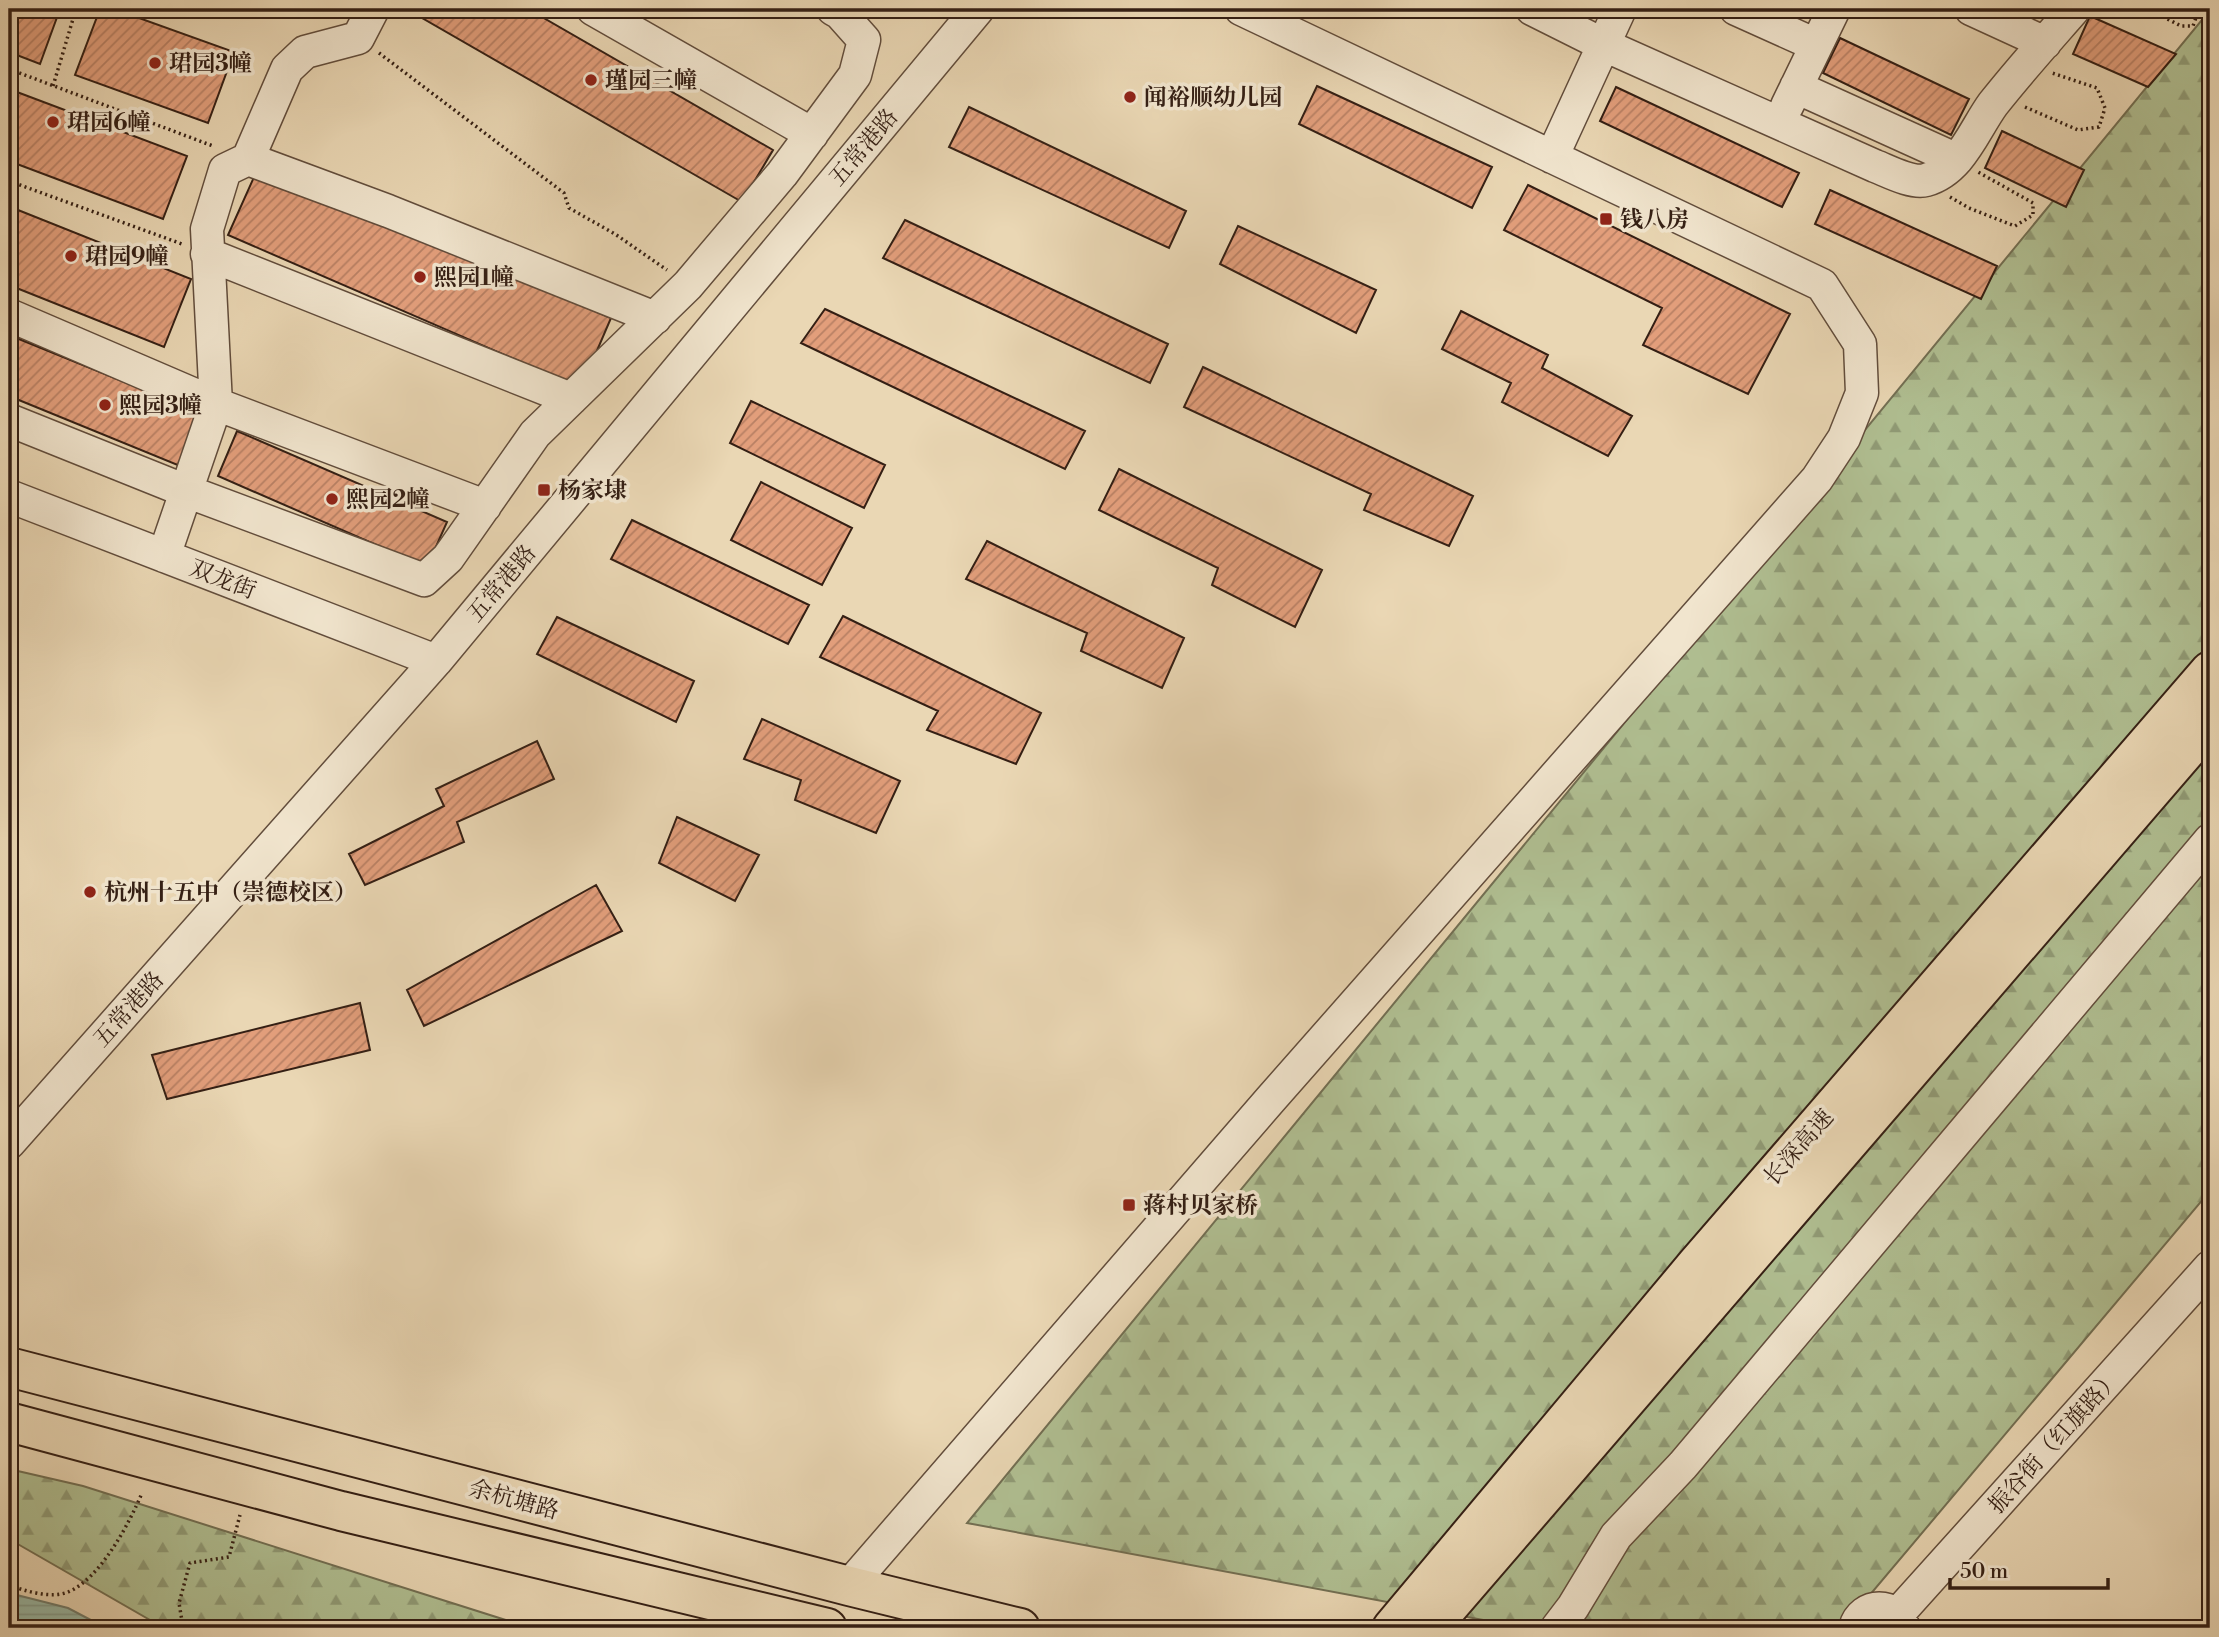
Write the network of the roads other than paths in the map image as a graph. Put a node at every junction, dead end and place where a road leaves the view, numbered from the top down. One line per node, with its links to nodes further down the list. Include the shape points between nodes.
1 (373, 9): 19 (street, via 358,38 305,52 287,69)
2 (593, 9): 17 (street)
3 (833, 9): 17 (street, via 863,40 855,75)
4 (978, 9): 23 (street, 五常港路)
5 (1241, 9): 18 (street)
6 (1532, 9): 12 (street)
7 (1620, 9): 12 (street)
8 (1736, 9): 13 (street)
9 (1834, 9): 13 (street)
10 (1971, 9): 14 (street)
11 (2074, 9): 14 (street)
12 (1604, 45): 16 (street); 18 (street)
13 (1816, 45): 15 (street)
14 (2036, 54): 20 (street)
15 (1796, 87): 16 (street); 20 (street)
16 (1779, 123): 20 (street, via 1903,177 1924,181)
17 (812, 134): 22 (street)
18 (1552, 157): 41 (street, via 1822,285 1860,344 1862,393 1844,438 1817,479)
19 (248, 159): 21 (street, via 225,170 206,229); 25 (street)
20 (1955, 159)
21 (207, 254): 26 (street); 27 (street)
22 (688, 285): 23 (street); 25 (street)
23 (727, 312): 33 (street, 五常港路)
24 (9, 315): 27 (street)
25 (655, 318): 26 (street)
26 (571, 399): 31 (street, via 535,435)
27 (216, 404): 29 (street); 31 (street)
28 (9, 420): 29 (street)
29 (186, 491): 31 (street, via 424,580 448,558); 32 (street)
30 (9, 496): 32 (street, 双龙街)
31 (485, 506)
32 (164, 556): 33 (street, 双龙街)
33 (436, 662): 37 (street, 五常港路)
34 (2210, 671): 43 (main road, 长深高速, via 1696,1265)
35 (2210, 723): 43 (main road, 长深高速)
36 (2210, 840): 46 (street, via 1683,1465 1616,1536)
37 (9, 1143)
38 (2210, 1267): 42 (street, 振谷街（红旗路）)
39 (9, 1367): 41 (main road, 余杭塘路)
40 (9, 1422): 44 (main road, via 354,1514)
41 (849, 1586): 45 (main road, 余杭塘路)
42 (1900, 1621): 47 (street, 振谷街（红旗路）, via 1882,1607 1873,1608 1859,1617)
43 (1413, 1626)
44 (827, 1628)
45 (1020, 1628)
46 (1557, 1628)
47 (1855, 1628)

